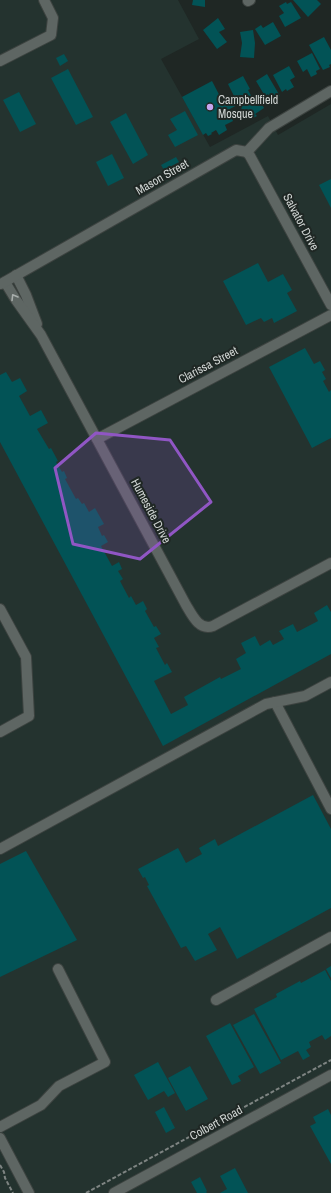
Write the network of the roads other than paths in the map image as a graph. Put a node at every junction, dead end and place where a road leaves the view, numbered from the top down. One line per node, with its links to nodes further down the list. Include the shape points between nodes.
1 (44, 0): 2 (street, via 53,18 51,35)
2 (0, 61)
3 (331, 91): 4 (street, via 269,128)
4 (246, 152): 5 (street, Mason Street, via 236,150); 7 (street, Salvator Drive)
5 (16, 275): 6 (street, Mason Street); 9 (street)
6 (3, 283): 9 (street, Humeside Drive, one-way to 6)
7 (331, 305)
8 (331, 315): 10 (street, Clarissa Street)
9 (41, 335): 10 (street, Humeside Drive)
10 (97, 439): 11 (street, Humeside Drive, via 186,605 203,627 213,626)
11 (331, 563)
12 (0, 609): 15 (street, via 26,657 29,716)
13 (331, 682): 14 (street, via 305,696)
14 (275, 702): 16 (street); 17 (street, via 266,704)
15 (0, 732)
16 (331, 809)
17 (0, 849)
18 (331, 937): 20 (street)
19 (58, 969): 22 (street, via 105,1062 59,1086 41,1105)
20 (216, 1000)
21 (331, 1075): 25 (street, Colbert Road)
22 (0, 1127)
23 (0, 1138): 24 (street)
24 (30, 1193)
25 (114, 1193)

